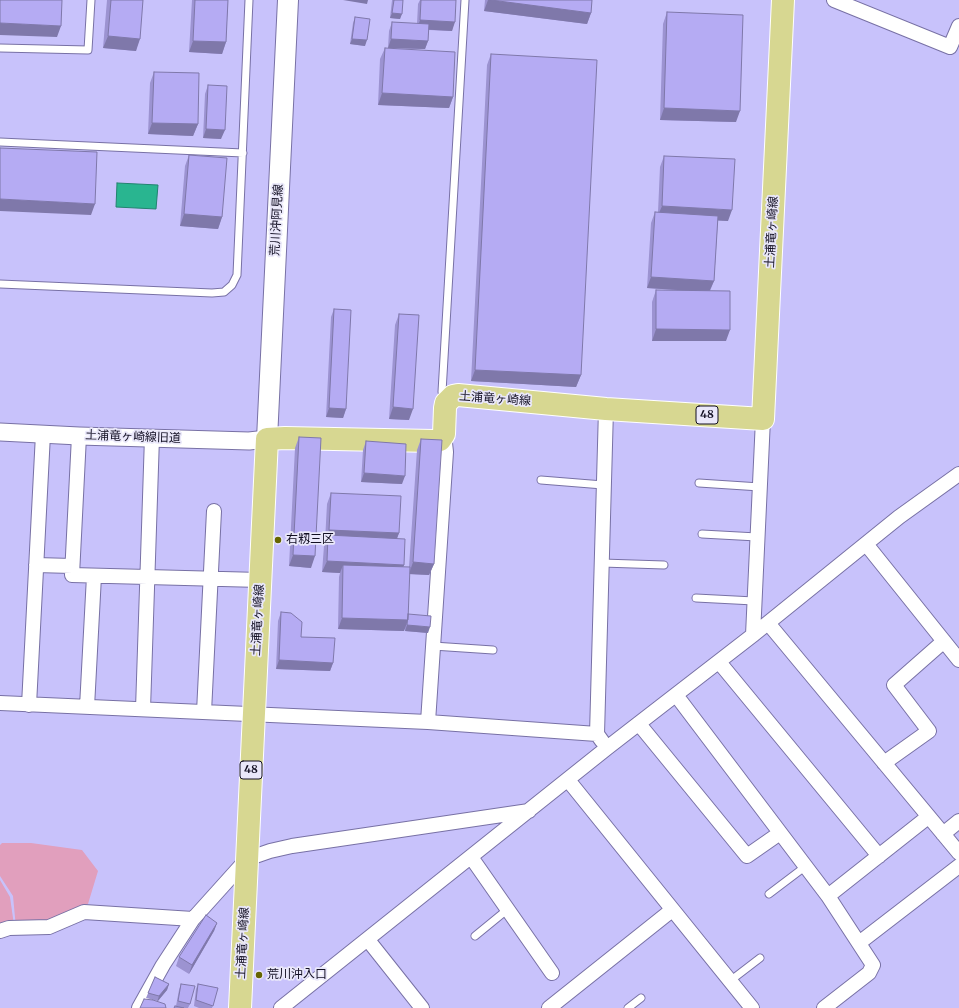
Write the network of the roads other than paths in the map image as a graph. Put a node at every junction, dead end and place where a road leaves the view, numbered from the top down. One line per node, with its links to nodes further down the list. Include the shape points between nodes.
1 (91, 0): 8 (lane, via 88,50)
2 (249, 0): 10 (lane)
3 (288, 0): 20 (main road, 荒川沖阿見線)
4 (465, 0): 12 (lane, via 442,392)
5 (783, 0): 14 (main road, 土浦竜ヶ崎線)
6 (834, 0): 7 (street, via 950,47)
7 (959, 26)
8 (0, 48)
9 (0, 142): 10 (lane)
10 (243, 153): 11 (lane, via 237,275 232,285 224,292)
11 (0, 284)
12 (449, 400): 13 (main road, 土浦竜ヶ崎線 / 48, via 458,394); 17 (main road, 土浦竜ヶ崎線, via 444,408)
13 (606, 409): 14 (main road, 土浦竜ヶ崎線 / 48); 24 (street)
14 (763, 419): 25 (street)
15 (0, 432): 16 (street, 土浦竜ヶ崎線旧道)
16 (43, 434): 18 (street, 土浦竜ヶ崎線旧道); 31 (street)
17 (444, 434): 20 (main road, via 440,440 433,441); 43 (street, via 446,452)
18 (79, 436): 19 (street, 土浦竜ヶ崎線旧道); 33 (street)
19 (152, 437): 20 (street, 土浦竜ヶ崎線旧道, via 249,441); 35 (street)
20 (267, 439): 37 (main road, 土浦竜ヶ崎線 / 48)
21 (959, 474): 29 (street)
22 (541, 480): 24 (lane)
23 (699, 483): 25 (lane)
24 (604, 485): 30 (street)
25 (760, 487): 28 (street)
26 (214, 511): 36 (street)
27 (702, 534): 28 (lane)
28 (757, 537): 39 (street)
29 (866, 544): 40 (street); 42 (street)
30 (602, 563): 32 (lane); 56 (street)
31 (36, 564): 33 (street); 49 (street)
32 (664, 565)
33 (72, 566): 34 (street, via 72,575)
34 (94, 576): 35 (street); 50 (street)
35 (148, 576): 36 (street); 51 (street)
36 (210, 578): 37 (street); 52 (street)
37 (260, 580): 53 (main road, 土浦竜ヶ崎線 / 48)
38 (696, 598): 39 (lane)
39 (754, 601): 41 (street)
40 (768, 623): 41 (street); 58 (street)
41 (753, 635): 46 (street)
42 (944, 641): 45 (street); 58 (street, via 894,685 929,731)
43 (433, 646): 44 (lane); 54 (street)
44 (493, 650)
45 (959, 660)
46 (719, 662): 47 (street); 66 (street)
47 (676, 696): 55 (street); 63 (street)
48 (0, 703): 49 (street)
49 (30, 705): 50 (street)
50 (87, 707): 51 (street)
51 (144, 709): 52 (street)
52 (204, 712): 53 (street)
53 (254, 714): 54 (street); 68 (main road, 土浦竜ヶ崎線 / 48)
54 (428, 722): 56 (street)
55 (639, 724): 57 (street); 63 (street, via 747,856)
56 (597, 734): 57 (street)
57 (607, 748): 59 (street)
58 (884, 763): 61 (street)
59 (568, 780): 60 (street); 74 (street)
60 (530, 811): 67 (street); 68 (street, via 292,846)
61 (928, 817): 64 (street); 66 (street)
62 (959, 821): 64 (street)
63 (780, 833): 69 (street)
64 (943, 834): 65 (street)
65 (959, 853)
66 (879, 856): 72 (street)
67 (471, 857): 73 (street); 78 (street)
68 (247, 859): 75 (street); 85 (main road, 土浦竜ヶ崎線 / 48)
69 (806, 866): 71 (lane); 72 (street)
70 (959, 866): 79 (street)
71 (769, 894)
72 (828, 896): 79 (street)
73 (508, 909): 77 (lane); 81 (street)
74 (672, 910): 82 (street); 88 (street)
75 (193, 919): 76 (street, via 84,912 49,927 9,928); 84 (street)
76 (0, 931)
77 (475, 936)
78 (368, 940): 86 (street); 87 (street)
79 (859, 943): 91 (street, via 873,965 869,973)
80 (760, 958): 82 (lane)
81 (552, 973)
82 (730, 981): 90 (street)
83 (641, 998): 89 (lane)
84 (139, 1008)
85 (240, 1008)
86 (281, 1008)
87 (422, 1008)
88 (549, 1008)
89 (628, 1008)
90 (752, 1008)
91 (824, 1008)

